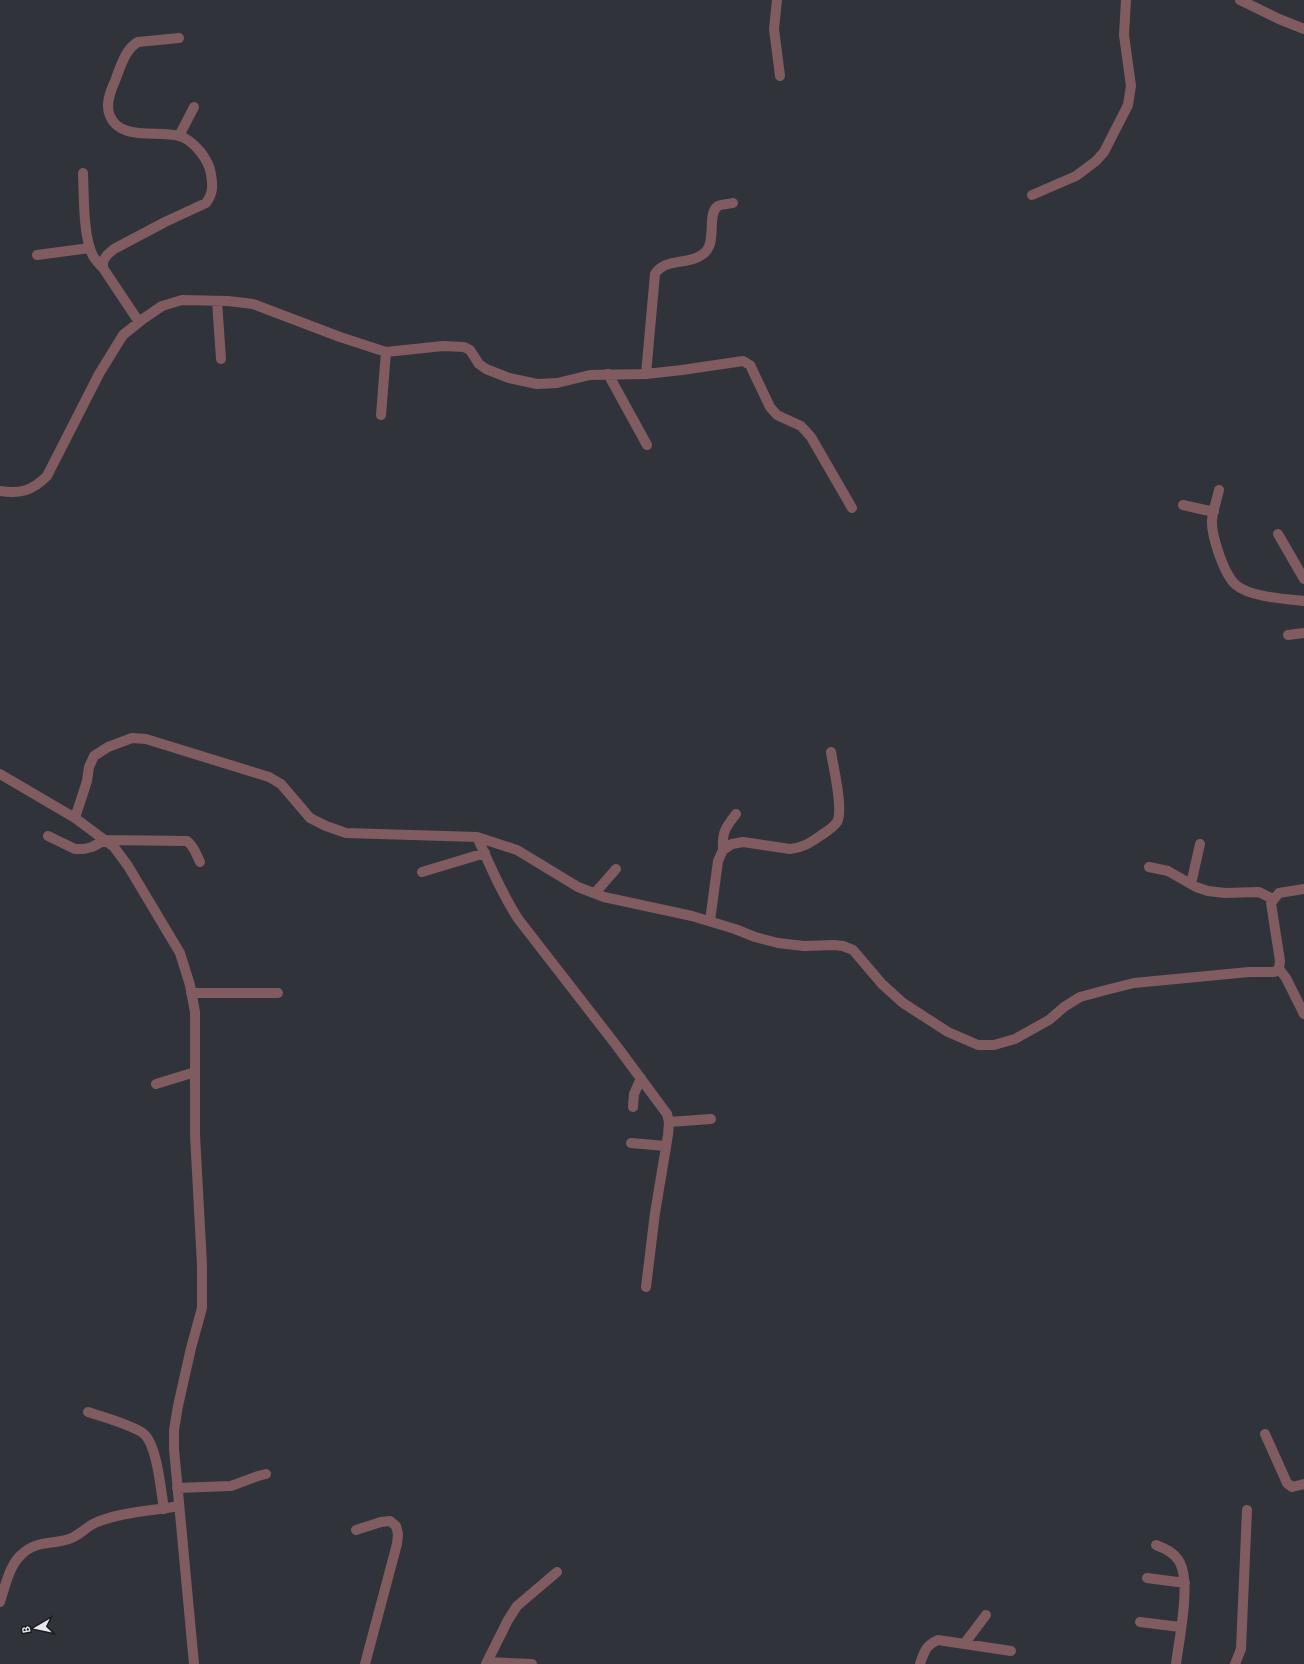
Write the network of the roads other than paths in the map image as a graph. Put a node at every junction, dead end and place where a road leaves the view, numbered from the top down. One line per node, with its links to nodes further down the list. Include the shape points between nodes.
1 (777, 0): 6 (street, via 774,29)
2 (1126, 0): 10 (street, via 1124,35 1131,86 1128,105 1104,152 1096,161 1076,176)
3 (1240, 0): 4 (street)
4 (1304, 29)
5 (179, 38): 8 (street, via 138,42 134,45 128,51 114,82 108,107 114,124 121,129)
6 (780, 76)
7 (194, 107): 8 (street)
8 (179, 136): 14 (street, via 184,137 206,159 211,176 211,197 206,203 114,249 107,255)
9 (83, 173): 12 (street, via 84,206)
10 (1032, 195)
11 (733, 203): 20 (street, via 718,206 714,211 712,240 702,255 666,265 655,274)
12 (90, 248): 13 (street); 14 (street)
13 (37, 255)
14 (103, 268): 16 (street)
15 (217, 301): 16 (street, via 182,300 162,306); 17 (street, via 253,304); 18 (street)
16 (138, 322): 24 (street, via 123,335 98,374 47,476 38,485 25,490 15,493)
17 (386, 352): 19 (street, via 443,346 464,347 486,368 509,378 537,384); 21 (street)
18 (221, 360)
19 (608, 374): 20 (street); 22 (street)
20 (646, 374): 26 (street, via 743,361 750,365 770,407 801,426 811,437)
21 (381, 415)
22 (647, 446)
23 (1219, 490): 27 (street)
24 (0, 491)
25 (1184, 505): 27 (street)
26 (852, 508)
27 (1214, 512): 30 (street, via 1213,532 1228,577 1236,586 1256,594)
28 (1278, 534): 29 (street)
29 (1304, 579)
30 (1304, 601)
31 (1304, 633): 32 (street)
32 (1288, 635)
33 (831, 752): 41 (street, via 840,810 837,822 832,827 809,844 796,848 743,842 732,844)
34 (0, 774): 36 (street)
35 (736, 814): 41 (street, via 724,831)
36 (75, 818): 38 (street, via 94,756 108,747 132,738 146,739 268,777 281,784 310,818 346,834); 39 (street)
37 (48, 836): 39 (street, via 74,849 92,847)
38 (477, 837): 42 (street); 49 (street, via 517,850 578,887)
39 (105, 840): 43 (street, via 186,841 195,850); 53 (street, via 114,847 128,866 180,953)
40 (1200, 844): 47 (street)
41 (723, 850): 51 (street, via 718,861)
42 (484, 853): 46 (street); 57 (street, via 508,904 519,920)
43 (200, 862)
44 (1149, 867): 47 (street, via 1168,871)
45 (616, 870): 49 (street)
46 (422, 872)
47 (1191, 884): 50 (street, via 1208,891 1225,893 1259,892)
48 (1304, 889): 50 (street, via 1279,893)
49 (595, 894): 51 (street)
50 (1273, 899): 52 (street, via 1271,914 1278,946)
51 (710, 921): 52 (street, via 778,943 804,946 834,945 853,950 882,984 903,1003 948,1032 978,1045 994,1045 1015,1039 1049,1020 1080,997 1106,990 1134,983 1274,972)
52 (1279, 969): 55 (street)
53 (191, 993): 54 (street); 56 (street, via 195,1012)
54 (278, 993)
55 (1304, 1014)
56 (195, 1072): 58 (street); 69 (street, via 202,1308 174,1430)
57 (641, 1078): 59 (street, via 634,1094); 61 (street, via 667,1114)
58 (156, 1084)
59 (633, 1107)
60 (710, 1119): 61 (street)
61 (669, 1122): 63 (street)
62 (631, 1143): 63 (street)
63 (666, 1146): 64 (street)
64 (646, 1287)
65 (88, 1412): 71 (street, via 144,1434 150,1442 155,1459)
66 (1265, 1434): 68 (street, via 1287,1483 1292,1488)
67 (266, 1474): 69 (street, via 231,1486)
68 (1304, 1484)
69 (177, 1488): 70 (street)
70 (179, 1506): 71 (street); 85 (street)
71 (164, 1508): 78 (street, via 112,1517 94,1524 68,1540 29,1547 19,1556 12,1568)
72 (1247, 1510): 90 (street, via 1241,1649)
73 (356, 1530): 86 (street, via 390,1521 396,1526 398,1534 395,1557)
74 (1156, 1545): 77 (street, via 1168,1549 1180,1563)
75 (557, 1572): 84 (street, via 517,1606)
76 (1147, 1578): 77 (street)
77 (1185, 1583): 81 (street)
78 (0, 1602)
79 (986, 1615): 82 (street)
80 (1140, 1622): 81 (street)
81 (1180, 1627): 89 (street)
82 (964, 1644): 83 (street); 88 (street, via 943,1640 931,1643 924,1651)
83 (1011, 1650)
84 (486, 1663): 87 (street)
85 (194, 1664)
86 (365, 1664)
87 (532, 1664)
88 (920, 1664)
89 (1176, 1664)
90 (1235, 1664)

